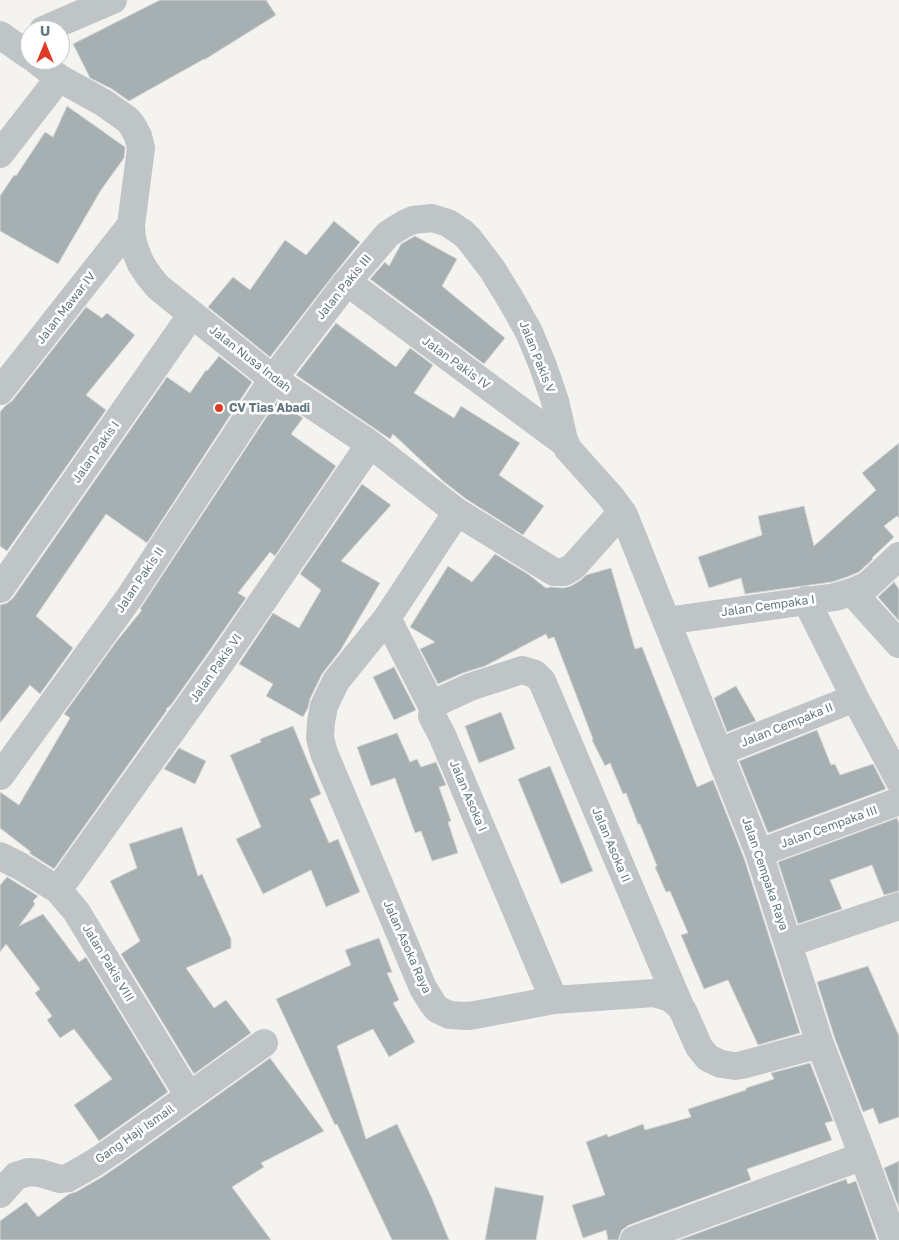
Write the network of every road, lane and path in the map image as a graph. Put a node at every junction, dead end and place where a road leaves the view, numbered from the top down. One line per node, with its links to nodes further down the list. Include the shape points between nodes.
1 (113, 0): 2 (street)
2 (66, 20)
3 (49, 70): 4 (street, Jalan Nusa Indah)
4 (59, 78): 5 (street); 7 (street, Jalan Nusa Indah, via 104,103 136,130 141,154)
5 (0, 154)
6 (432, 218): 8 (street, Jalan Pakis III, via 413,220 395,228); 13 (street, Jalan Pakis V, via 463,233 492,269 511,300 543,366)
7 (131, 225): 9 (street, Jalan Nusa Indah, via 136,252 148,276); 11 (street, Jalan Mawar IV)
8 (347, 282): 10 (street, Jalan Pakis III); 13 (street, Jalan Pakis IV)
9 (192, 314): 10 (street, Jalan Nusa Indah); 18 (street, Jalan Pakis I)
10 (273, 379): 12 (street, Jalan Nusa Indah); 26 (street, Jalan Pakis II, via 129,598)
11 (0, 391)
12 (370, 444): 14 (street, Jalan Nusa Indah); 31 (street, Jalan Pakis VI, via 223,659)
13 (566, 444): 15 (street, Jalan Pakis V)
14 (457, 512): 15 (street, Jalan Nusa Indah, via 557,572 573,567); 20 (street, Jalan Asoka Raya)
15 (622, 512): 21 (street, Jalan Cempaka Raya)
16 (899, 556): 17 (street)
17 (860, 588): 19 (street, Jalan Cempaka I, via 834,597); 22 (street)
18 (0, 589)
19 (806, 600): 21 (street, Jalan Cempaka I); 23 (street)
20 (387, 618): 24 (street, Jalan Asoka I); 34 (street, Jalan Asoka Raya, via 336,681 324,706 320,738 423,988 438,1009 449,1015 475,1015)
21 (666, 621): 25 (street, Jalan Cempaka Raya)
22 (899, 644)
23 (855, 698): 25 (street, Jalan Cempaka II); 27 (street)
24 (433, 708): 34 (street, Jalan Asoka I, via 432,716); 35 (street, Jalan Asoka II, via 442,700 470,687 522,670 540,678)
25 (719, 752): 29 (street, Jalan Cempaka Raya)
26 (0, 776)
27 (899, 780)
28 (899, 801): 29 (street, Jalan Cempaka III)
29 (760, 853): 33 (street, Jalan Cempaka Raya)
30 (0, 856): 31 (street, Jalan Pakis VIII)
31 (58, 890): 38 (street, Jalan Pakis VIII, via 76,912)
32 (899, 906): 33 (street)
33 (789, 943): 37 (street, Jalan Cempaka Raya)
34 (554, 1000): 35 (street, Jalan Asoka Raya, via 654,993 670,998)
35 (680, 1006): 37 (street, via 699,1047 708,1058 721,1064 742,1065)
36 (264, 1043): 38 (street, Gang Haji Ismail)
37 (820, 1044): 39 (street, Jalan Cempaka Raya)
38 (189, 1096): 40 (street, Gang Haji Ismail, via 68,1178 29,1172 16,1176)
39 (863, 1156): 41 (street); 42 (street, Jalan Cempaka Raya)
40 (0, 1194)
41 (634, 1240)
42 (894, 1240)

